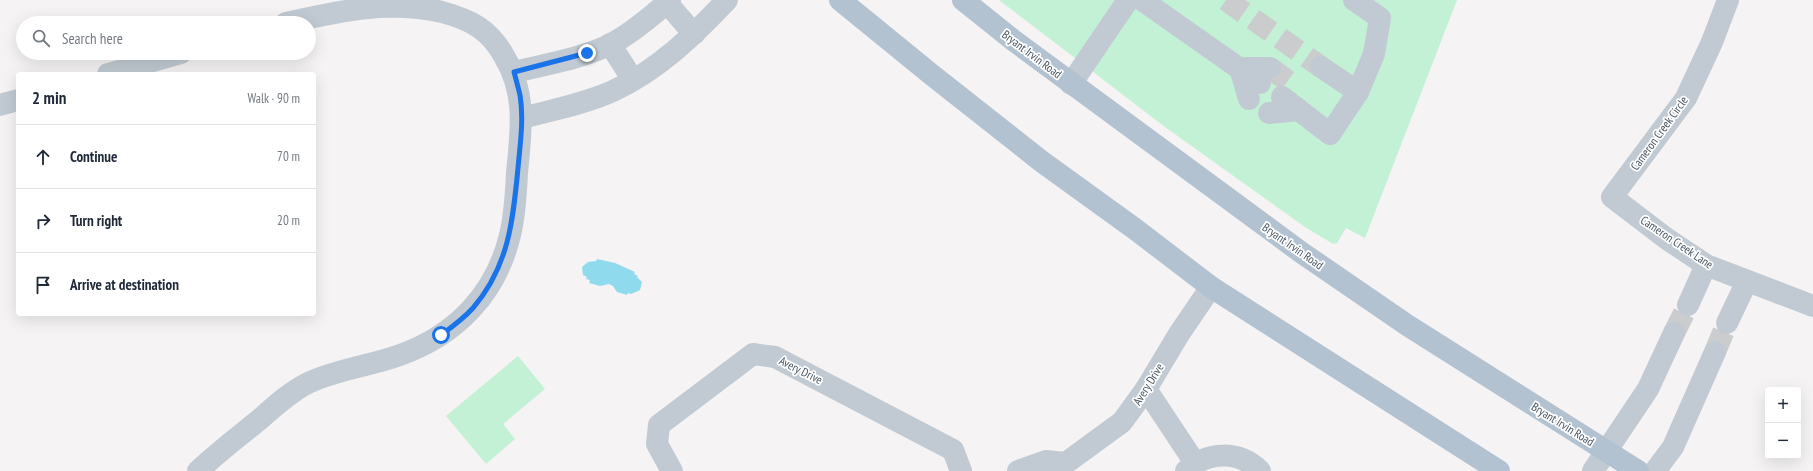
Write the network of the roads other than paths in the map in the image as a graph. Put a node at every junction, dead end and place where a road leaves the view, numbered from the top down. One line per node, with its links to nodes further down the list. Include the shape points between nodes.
1 (727, 0): 10 (lane)
2 (840, 0): 27 (main road, via 1041,161)
3 (963, 0): 18 (main road, Bryant Irvin Road)
4 (1128, 0): 18 (lane)
5 (1142, 0): 14 (lane)
6 (1354, 0): 19 (lane, via 1380,18 1374,54)
7 (1728, 0): 24 (lane, Cameron Creek Circle, via 1686,98)
8 (668, 1): 10 (lane); 11 (lane, via 627,34)
9 (316, 17): 16 (lane, via 391,4 457,16 480,27 499,47)
10 (694, 34): 17 (lane, via 677,50)
11 (610, 44): 16 (lane, via 587,53); 17 (lane)
12 (157, 60): 15 (lane)
13 (1321, 67): 19 (lane)
14 (1240, 68): 14 (lane, via 1260,83)
15 (115, 72)
16 (514, 72): 23 (lane)
17 (633, 80): 23 (lane, via 589,100)
18 (1071, 84): 34 (main road, Bryant Irvin Road, via 1302,253 1413,329)
19 (1358, 92): 22 (lane, via 1330,134)
20 (16, 101): 21 (lane)
21 (0, 105)
22 (1299, 110): 22 (lane, via 1281,98)
23 (522, 118): 37 (lane, via 511,233 495,275 473,308 441,335 420,347 326,375 306,384 286,397)
24 (1612, 197): 25 (lane, Cameron Creek Lane)
25 (1706, 265): 26 (lane, Cameron Creek Lane); 28 (lane)
26 (1746, 281): 29 (lane, Cameron Creek Lane); 30 (lane)
27 (1211, 287): 33 (lane, Avery Drive); 42 (main road)
28 (1688, 305)
29 (1813, 306)
30 (1728, 323)
31 (1674, 333): 34 (lane, via 1648,389)
32 (1715, 352): 45 (lane, via 1673,447)
33 (1146, 389): 35 (lane, Avery Drive, via 1122,422); 36 (lane)
34 (1606, 451): 43 (lane); 44 (main road, Bryant Irvin Road)
35 (1060, 467): 40 (lane, Avery Drive, via 1046,461)
36 (1191, 467): 41 (lane, via 1214,455 1235,456 1253,464)
37 (198, 471)
38 (672, 471): 39 (lane, Avery Drive, via 657,444 659,425 753,354 775,357 954,450)
39 (961, 471)
40 (1018, 471)
41 (1260, 471)
42 (1499, 471)
43 (1593, 471)
44 (1638, 471)
45 (1655, 471)

